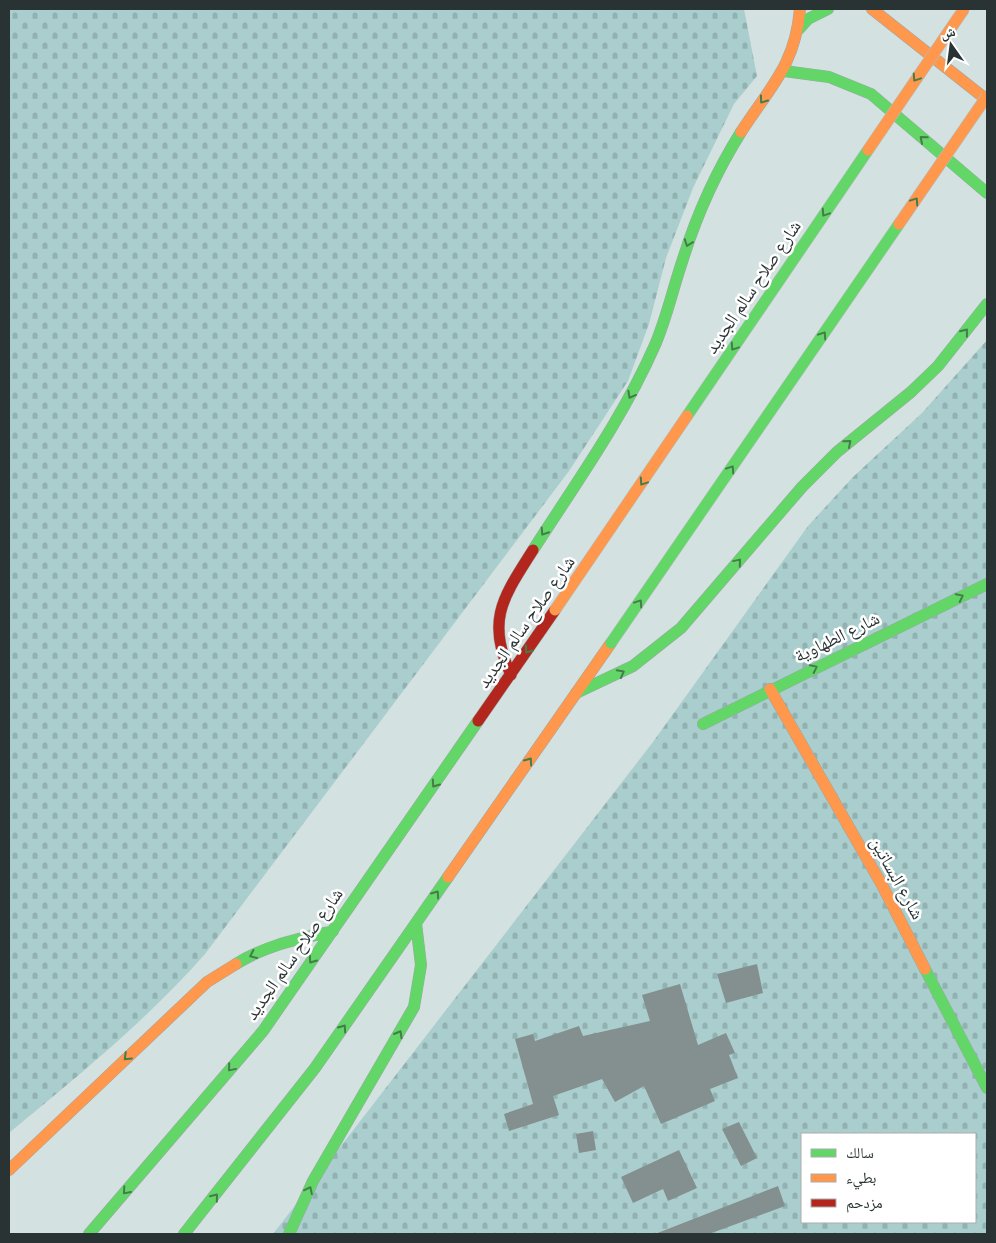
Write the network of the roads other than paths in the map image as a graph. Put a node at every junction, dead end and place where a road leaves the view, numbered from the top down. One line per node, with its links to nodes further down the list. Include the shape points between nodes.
1 (800, 9): 5 (main road)
2 (828, 9): 5 (main road, via 808,19)
3 (872, 9): 8 (main road)
4 (964, 9): 12 (main road, شارع صلاح سالم الجديد, one-way to 12, bridge)
5 (799, 30): 6 (main road, via 795,49)
6 (784, 71): 9 (main road, one-way to 6, via 871,94 829,76); 12 (main road, one-way to 12, via 744,127 711,186 685,250 665,320 636,386 505,594 500,608 498,636)
7 (987, 96): 14 (main road, one-way to 7, bridge)
8 (987, 100)
9 (987, 193)
10 (987, 304): 14 (main road, one-way to 10, via 633,666 681,628 802,486 836,452 938,366)
11 (987, 584): 13 (main road, شارع الطهاوية, one-way to 11)
12 (511, 675): 17 (main road, شارع صلاح سالم الجديد, one-way to 17)
13 (770, 689): 15 (main road, شارع الطهاوية); 18 (main road, شارع البساتين, via 882,885)
14 (576, 693): 16 (main road, one-way to 14)
15 (703, 724)
16 (416, 923): 21 (main road, one-way to 16, via 315,1068); 22 (main road, one-way to 16, via 313,1181 414,1007 423,965)
17 (332, 931): 19 (main road, one-way to 19, via 277,944 250,955 207,982); 20 (main road, شارع صلاح سالم الجديد, one-way to 20, via 263,1030)
18 (987, 1088)
19 (9, 1170)
20 (88, 1234)
21 (184, 1234)
22 (289, 1234)

